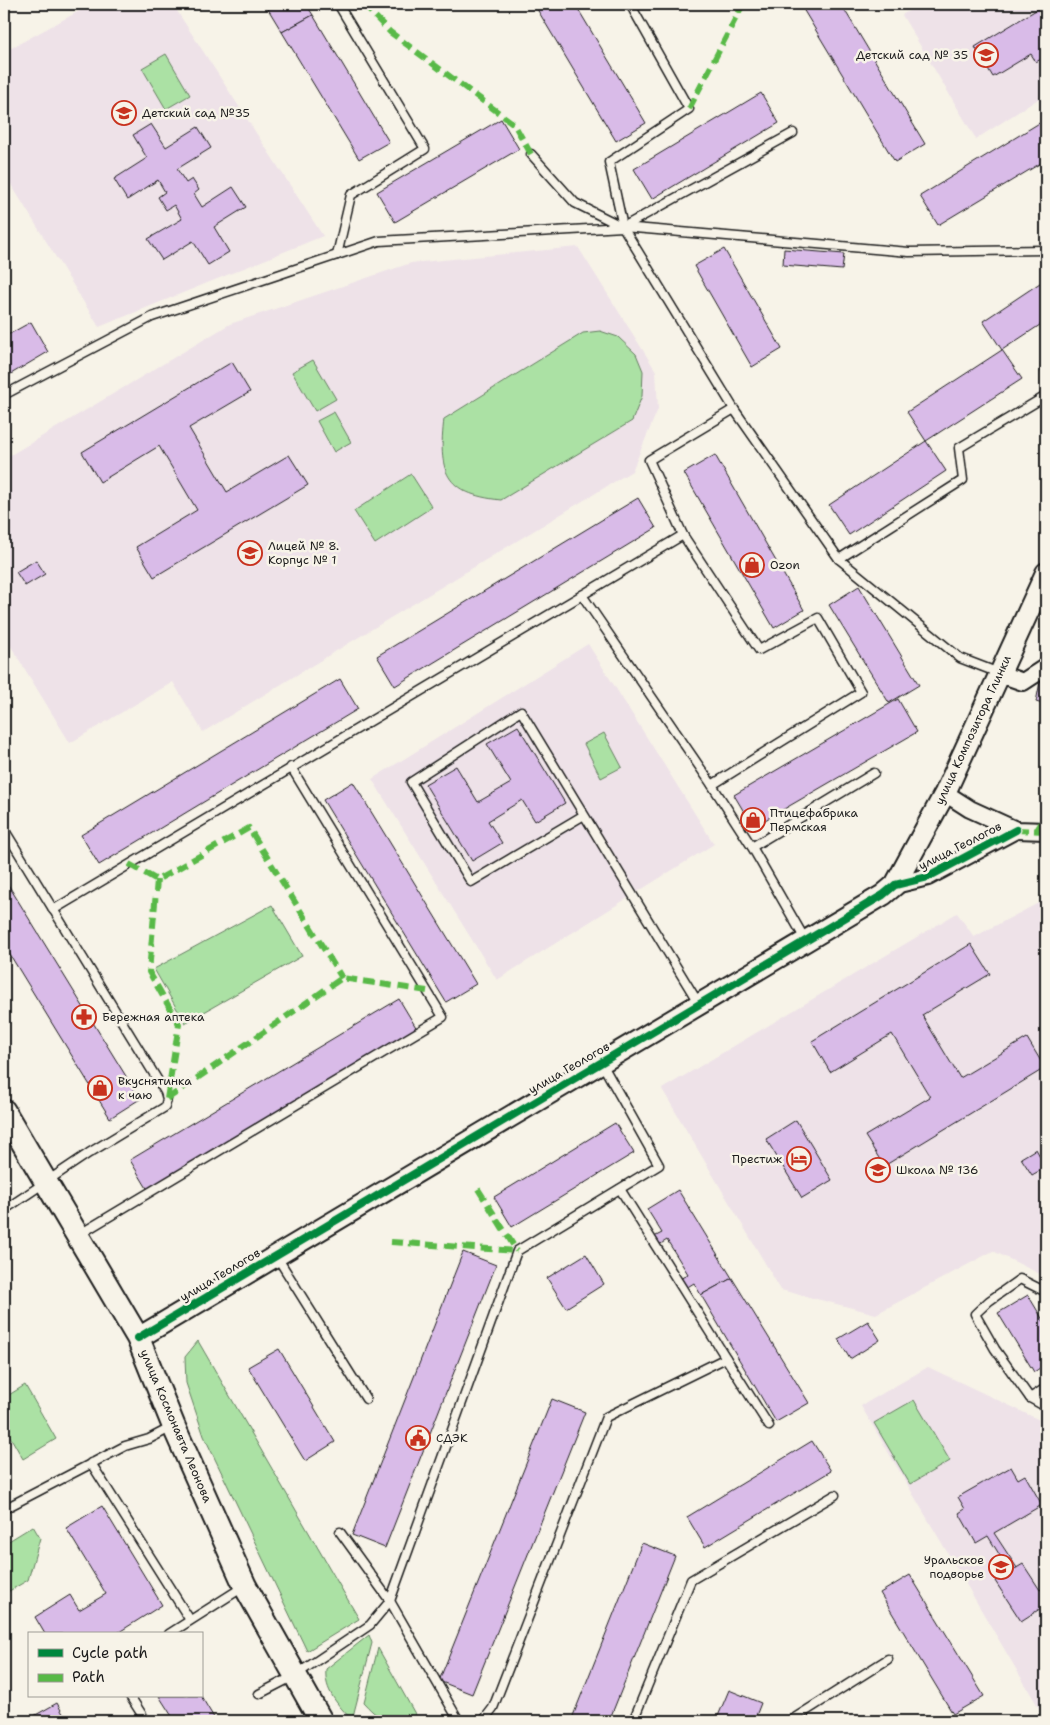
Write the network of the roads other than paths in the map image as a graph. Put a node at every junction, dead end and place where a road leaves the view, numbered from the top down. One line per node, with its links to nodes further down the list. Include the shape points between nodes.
1 (338, 4): 7 (lane, via 425,149 351,195)
2 (630, 4): 5 (lane, via 689,109 609,162)
3 (793, 133): 5 (lane)
4 (531, 154): 5 (lane, via 575,203)
5 (623, 227): 6 (lane, via 909,252); 7 (lane, via 379,241); 12 (lane)
6 (1046, 250)
7 (337, 255): 10 (lane, via 152,317)
8 (1046, 364): 9 (lane)
9 (1046, 370)
10 (4, 395)
11 (1046, 396): 14 (lane, via 959,448 963,480)
12 (734, 409): 13 (lane, via 649,460); 14 (lane)
13 (684, 535): 16 (lane); 21 (lane, via 759,650 818,618 861,692)
14 (839, 559): 18 (lane, via 960,658)
15 (1046, 573): 18 (street, улица Композитора Глинки)
16 (582, 595): 19 (lane); 21 (lane)
17 (1046, 667): 18 (street, via 1023,682)
18 (1000, 674): 22 (street, улица Композитора Глинки)
19 (291, 767): 30 (lane); 38 (lane, via 443,1017)
20 (874, 773): 28 (lane)
21 (712, 785): 28 (lane)
22 (945, 793): 26 (street, via 970,809); 29 (street, улица Композитора Глинки)
23 (584, 815): 23 (lane, via 521,710 411,782 471,882); 32 (lane)
24 (1046, 816): 27 (street)
25 (4, 829): 30 (lane)
26 (1016, 830): 27 (street); 29 (street, улица Геологов, via 928,877)
27 (1042, 831)
28 (752, 847): 31 (lane)
29 (895, 886): 31 (street, улица Геологов)
30 (53, 910): 35 (lane, via 166,1092 167,1100 165,1107)
31 (806, 941): 32 (street, улица Геологов)
32 (699, 1004): 33 (street, улица Геологов)
33 (601, 1062): 36 (lane, via 659,1165); 39 (street, улица Геологов)
34 (4, 1111): 35 (main road, улица Космонавта Леонова)
35 (46, 1181): 37 (lane); 38 (main road, улица Космонавта Леонова)
36 (620, 1189): 42 (lane); 54 (lane, via 517,1252)
37 (4, 1210)
38 (78, 1236): 41 (main road, улица Космонавта Леонова)
39 (276, 1255): 41 (street, улица Геологов); 45 (lane)
40 (1046, 1292): 44 (lane, via 1020,1279 975,1314)
41 (138, 1338): 47 (main road, улица Космонавта Леонова)
42 (726, 1358): 48 (lane); 64 (lane, via 606,1417 493,1708)
43 (1046, 1388): 44 (lane)
44 (1030, 1398): 46 (lane)
45 (366, 1399)
46 (1046, 1407)
47 (174, 1426): 49 (lane); 53 (main road, улица Космонавта Леонова)
48 (769, 1426)
49 (91, 1463): 51 (lane); 55 (lane)
50 (835, 1495): 65 (lane, via 691,1580)
51 (4, 1510)
52 (340, 1532): 54 (lane)
53 (244, 1586): 55 (lane); 58 (main road, улица Космонавта Леонова)
54 (390, 1601): 58 (lane, via 370,1625); 63 (lane)
55 (190, 1620): 56 (lane)
56 (172, 1632)
57 (888, 1659): 66 (lane)
58 (294, 1676): 59 (lane); 62 (main road, улица Космонавта Леонова)
59 (259, 1694)
60 (131, 1698): 61 (lane)
61 (146, 1721)
62 (321, 1721)
63 (458, 1721)
64 (483, 1721)
65 (633, 1721)
66 (790, 1721)

